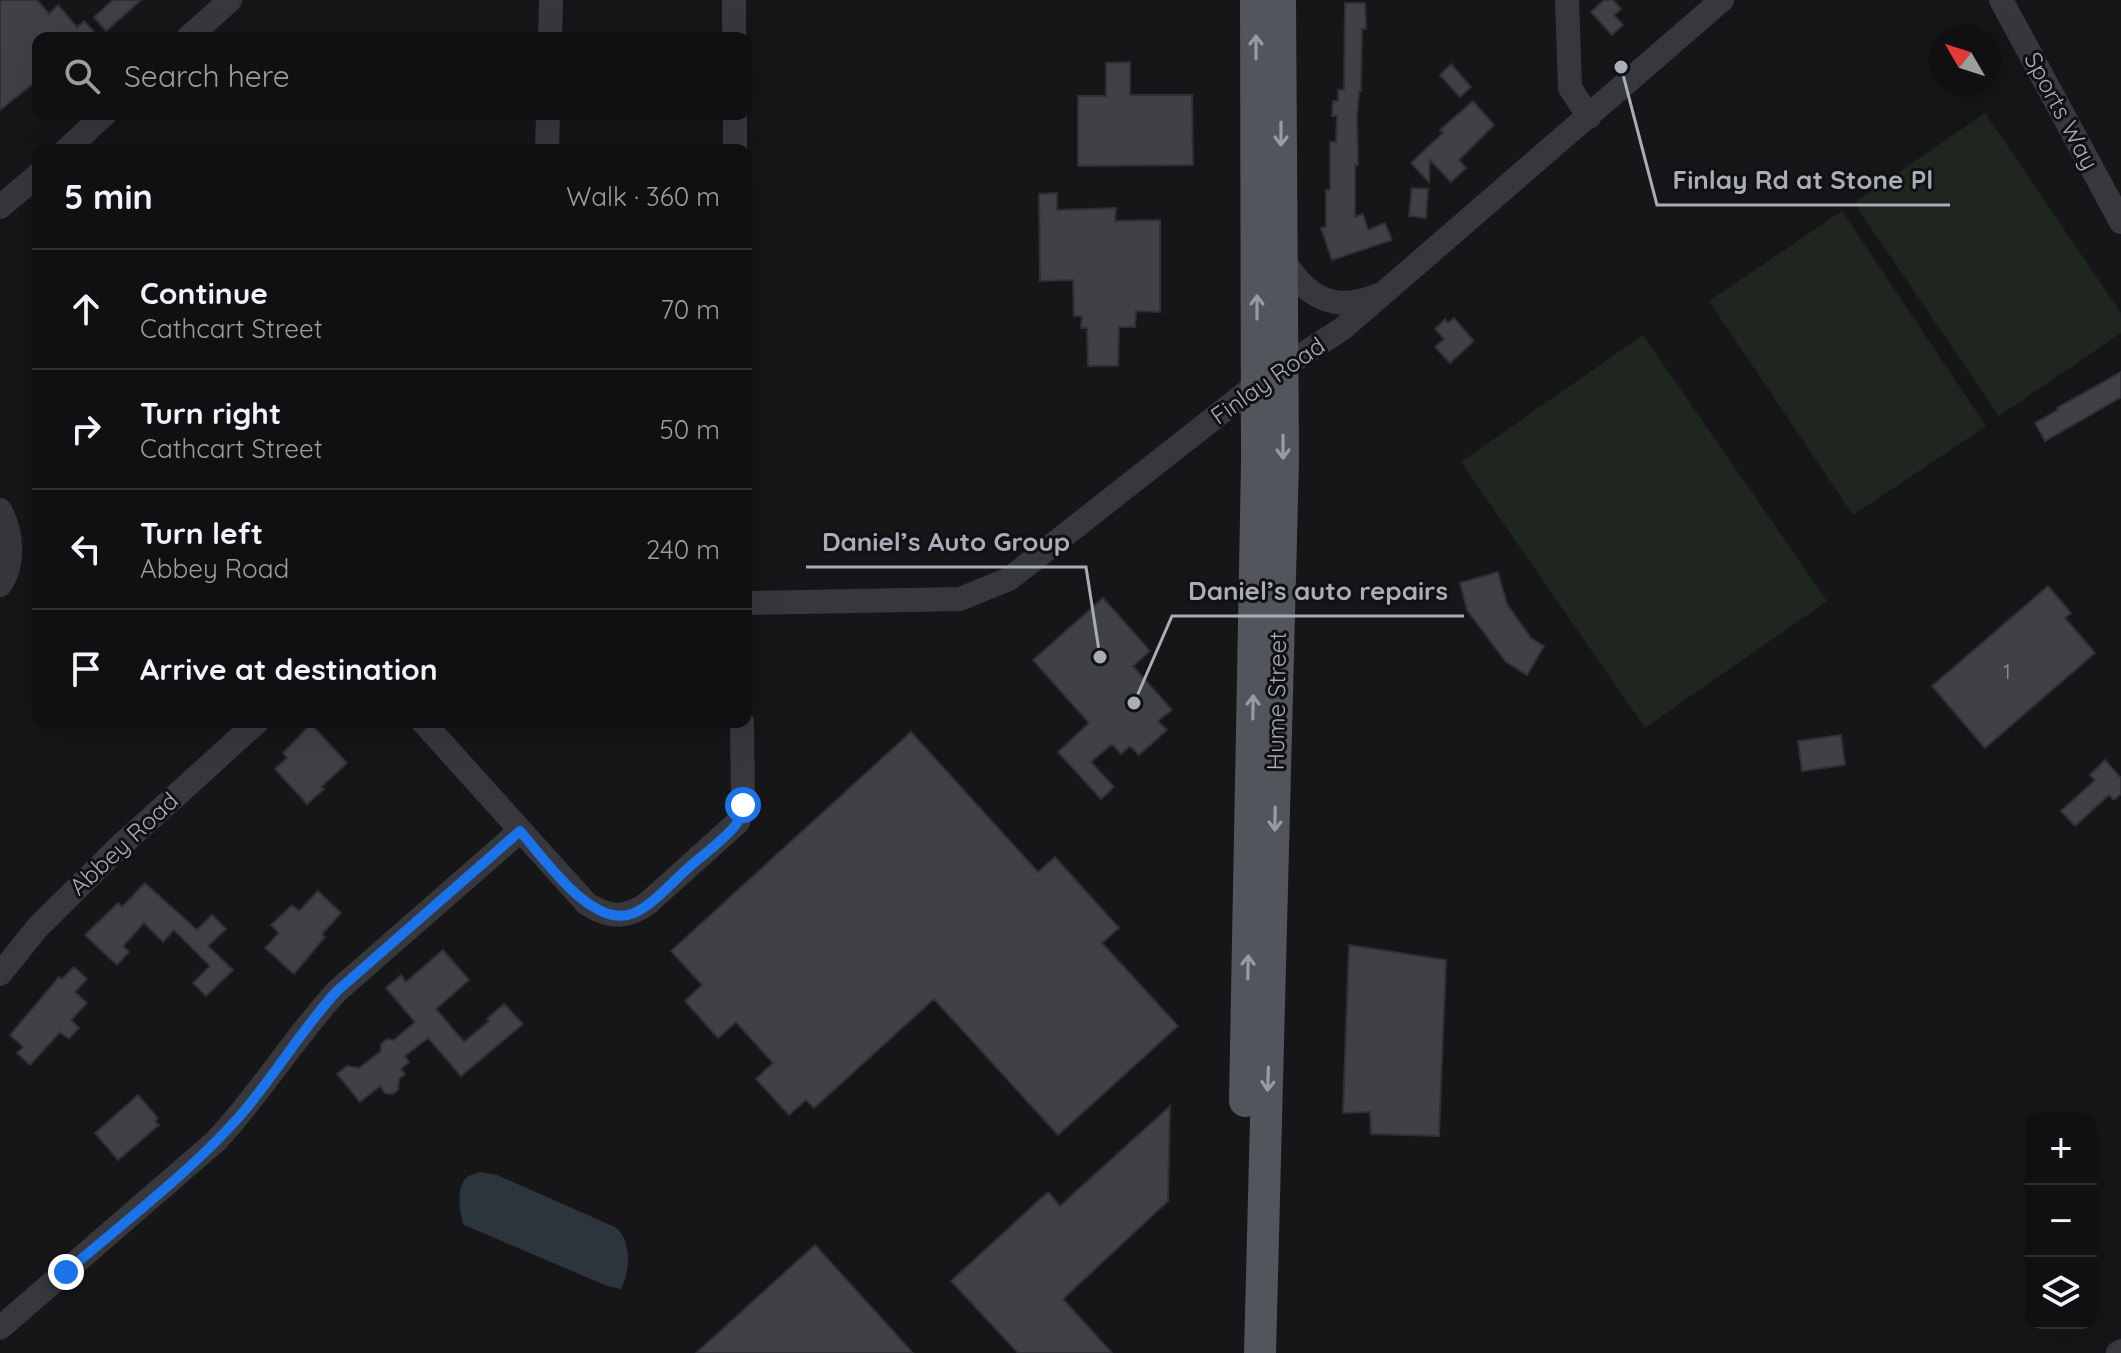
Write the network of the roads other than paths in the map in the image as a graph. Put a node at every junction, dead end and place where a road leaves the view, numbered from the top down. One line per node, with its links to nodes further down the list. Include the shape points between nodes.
1 (230, 0): 9 (street)
2 (551, 0): 10 (street)
3 (734, 0): 11 (street)
4 (1256, 0): 24 (main road, Hume Street, one-way to 4)
5 (1280, 0): 22 (main road, Hume Street, one-way to 22)
6 (1567, 0): 12 (street, via 1570,88)
7 (1722, 0): 12 (street, Finlay Road)
8 (2001, 0): 21 (street, Sports Way)
9 (195, 32)
10 (550, 32)
11 (734, 32)
12 (1589, 117): 23 (street, Finlay Road)
13 (98, 120): 16 (street)
14 (548, 120): 17 (street)
15 (735, 120): 18 (street)
16 (72, 144)
17 (547, 144)
18 (735, 144)
19 (32, 180): 20 (street)
20 (0, 207)
21 (2121, 222)
22 (1280, 253): 23 (street, via 1292,274 1319,298 1351,303); 24 (main road, Hume Street)
23 (1392, 289): 24 (street, Finlay Road)
24 (1269, 377): 27 (street, Finlay Road, via 1009,579 960,599); 34 (main road, Hume Street, one-way to 24); 35 (main road, Hume Street, one-way to 35, via 1283,460)
25 (0, 510): 26 (street, via 11,551)
26 (0, 585)
27 (752, 603)
28 (250, 728): 32 (street, Abbey Road, via 83,882)
29 (428, 728): 31 (street)
30 (742, 728): 31 (street, via 743,805 738,822 634,913 618,917 587,904)
31 (520, 831): 33 (street, via 337,991 216,1141)
32 (0, 974)
33 (0, 1328)
34 (1239, 1353)
35 (1260, 1353)

